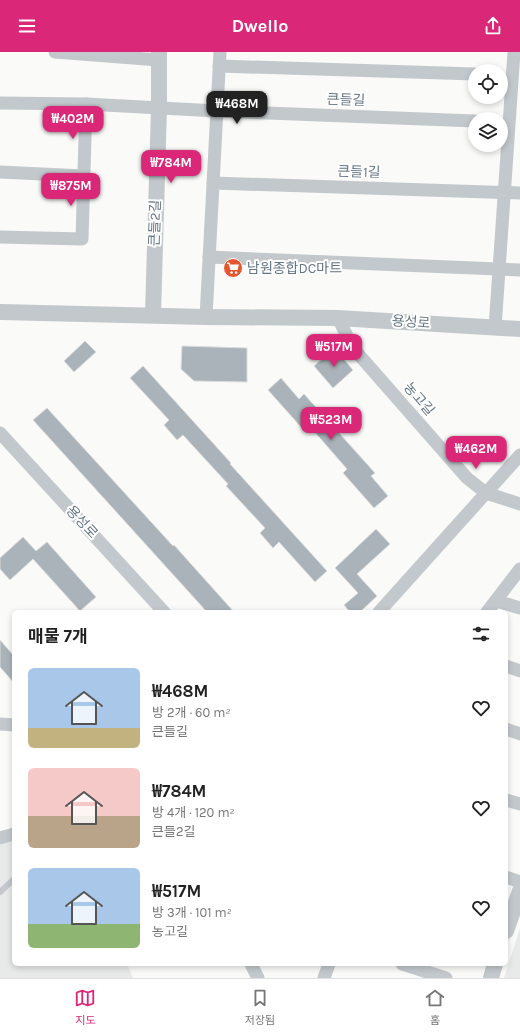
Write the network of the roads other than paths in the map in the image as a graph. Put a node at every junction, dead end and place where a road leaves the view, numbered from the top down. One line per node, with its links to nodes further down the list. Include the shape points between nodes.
1 (55, 52): 4 (street, 큰들2길)
2 (220, 52): 6 (street)
3 (514, 52): 7 (street)
4 (104, 54): 5 (street, 큰들2길)
5 (159, 56): 11 (street, 큰들2길)
6 (219, 66): 8 (street); 12 (street)
7 (508, 69)
8 (468, 74)
9 (0, 103): 10 (street, 큰들길)
10 (86, 104): 11 (street, 큰들길); 16 (street)
11 (159, 108): 12 (street, 큰들길); 25 (street, 큰들2길)
12 (217, 111): 13 (street, 큰들길); 17 (street)
13 (468, 121)
14 (505, 152): 18 (street)
15 (0, 172): 16 (street)
16 (84, 176): 20 (street, via 82,239)
17 (213, 183): 18 (street, 큰들1길); 21 (street)
18 (504, 193): 19 (street, 큰들1길); 22 (street)
19 (520, 193)
20 (0, 237)
21 (209, 257): 22 (street); 26 (street)
22 (499, 269): 23 (street); 28 (street)
23 (520, 270)
24 (0, 312): 25 (street, 용성로)
25 (153, 315): 26 (street, 용성로)
26 (206, 317): 27 (street, 용성로)
27 (338, 318): 28 (street, 용성로); 32 (street, 농고길, via 353,348 466,478)
28 (495, 328): 29 (street, 용성로)
29 (520, 328)
30 (0, 433): 37 (street, 용성로)
31 (520, 455): 32 (street)
32 (486, 493): 33 (street, 농고길); 38 (street)
33 (520, 504)
34 (520, 569): 35 (street)
35 (497, 600): 36 (street); 39 (street)
36 (520, 608)
37 (162, 610)
38 (381, 610)
39 (490, 610)
40 (508, 667): 41 (street)
41 (520, 671)
42 (0, 724): 43 (street)
43 (12, 725)
44 (508, 730): 45 (street)
45 (520, 734)
46 (508, 801): 47 (street)
47 (520, 804)
48 (12, 835): 49 (street)
49 (0, 838)
50 (508, 878): 52 (street)
51 (12, 881): 54 (lane)
52 (520, 882)
53 (520, 891): 55 (street)
54 (0, 892)
55 (508, 925)
56 (252, 966): 60 (street)
57 (329, 966): 61 (street)
58 (408, 966): 62 (street)
59 (494, 966): 63 (street)
60 (258, 978)
61 (324, 978)
62 (446, 978)
63 (491, 978)

